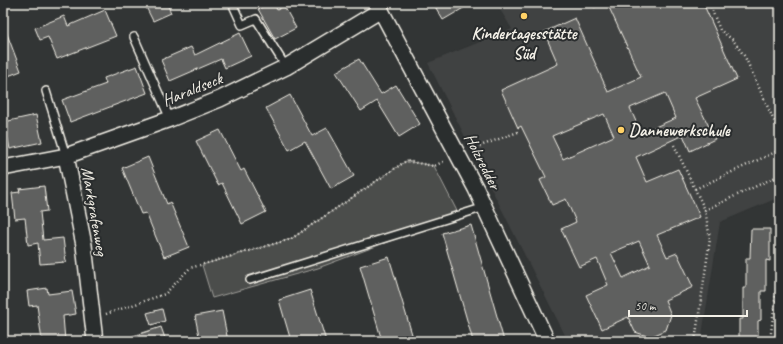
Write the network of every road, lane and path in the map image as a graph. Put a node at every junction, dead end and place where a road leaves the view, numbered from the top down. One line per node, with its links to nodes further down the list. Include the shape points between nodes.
1 (232, 3): 7 (lane, via 242,25 256,19)
2 (593, 3): 5 (path)
3 (709, 3): 11 (path, via 720,30 733,40 745,57)
4 (379, 7): 7 (street, Haraldseck); 14 (street, Holzredder)
5 (596, 9)
6 (134, 37): 9 (lane)
7 (286, 67): 9 (street, Haraldseck, via 220,100)
8 (46, 91): 15 (lane, Markgrafenweg)
9 (170, 119): 15 (street, Haraldseck)
10 (518, 132): 14 (path)
11 (780, 134)
12 (674, 145): 18 (path)
13 (780, 150): 18 (path)
14 (458, 154): 19 (street, Holzredder); 23 (path, via 434,166 406,161 291,239 190,268 165,294)
15 (66, 156): 16 (street, Haraldseck); 23 (street, Markgrafenweg, via 84,245)
16 (3, 168)
17 (780, 175): 20 (path)
18 (695, 188): 20 (path)
19 (485, 207): 22 (lane); 25 (street, Holzredder)
20 (705, 210): 26 (path, via 710,239)
21 (780, 260): 27 (path)
22 (250, 280)
23 (93, 318): 24 (street, Markgrafenweg)
24 (95, 341)
25 (547, 341)
26 (694, 341)
27 (770, 341)

